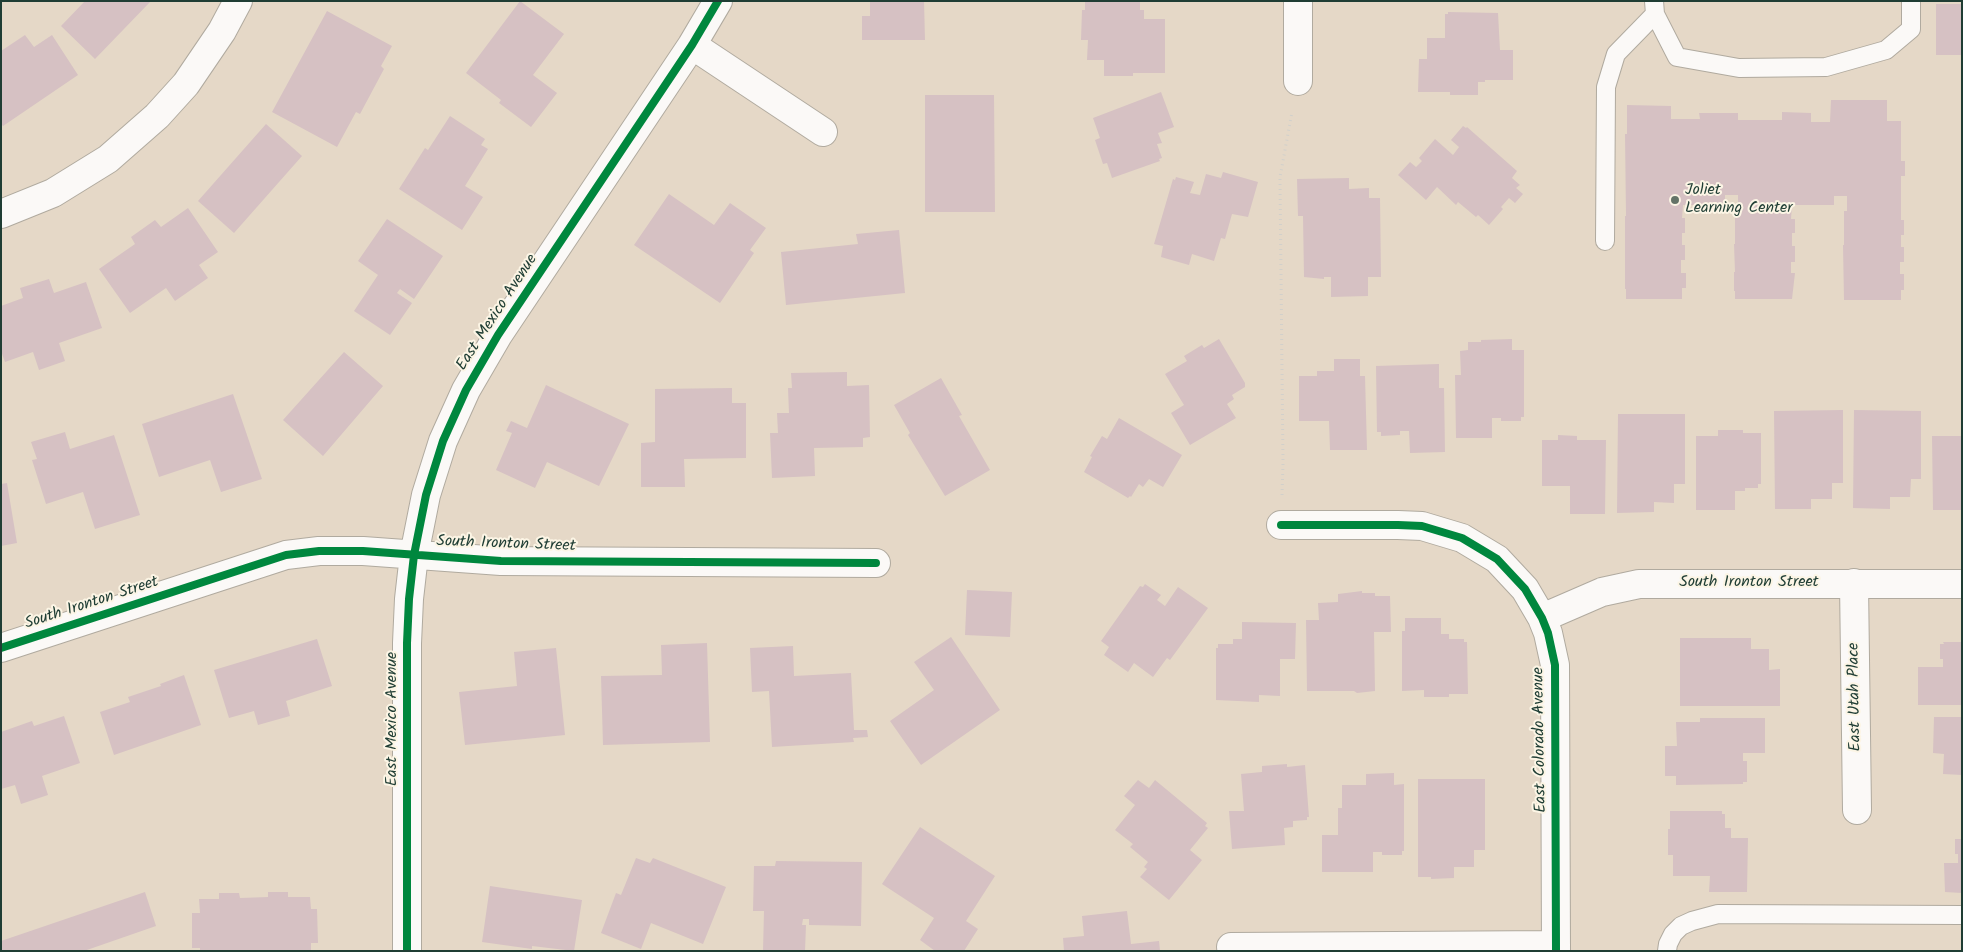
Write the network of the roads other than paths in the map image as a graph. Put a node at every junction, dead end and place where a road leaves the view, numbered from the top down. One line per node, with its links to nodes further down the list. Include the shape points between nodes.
1 (238, 1): 9 (street, via 186,84 157,116 108,158 53,193)
2 (718, 1): 6 (street, East Mexico Avenue)
3 (1298, 1): 7 (street)
4 (1912, 1): 5 (lane, via 1911,29 1886,50 1826,67 1740,68 1677,58)
5 (1654, 8): 10 (lane, via 1616,54 1606,87)
6 (692, 45): 8 (street); 12 (street, East Mexico Avenue, via 498,335 466,390 443,441 426,494)
7 (1298, 81)
8 (823, 132)
9 (1, 214)
10 (1605, 240)
11 (1281, 525): 16 (street, East Colorado Avenue, via 1422,526 1462,538 1497,559 1526,589)
12 (414, 555): 13 (street, South Ironton Street, via 501,562); 17 (street, South Ironton Street, via 319,551 286,555); 22 (street, East Mexico Avenue, via 407,643)
13 (876, 563)
14 (1854, 583): 15 (street, South Ironton Street); 16 (street, South Ironton Street, via 1639,584 1602,592); 18 (street, East Utah Place)
15 (1962, 584)
16 (1542, 618): 21 (street, East Colorado Avenue, via 1555,665)
17 (1, 648)
18 (1857, 810)
19 (1962, 915): 23 (lane, via 1718,914 1682,926 1673,934)
20 (1230, 947): 21 (street)
21 (1556, 948)
22 (407, 951)
23 (1667, 951)

